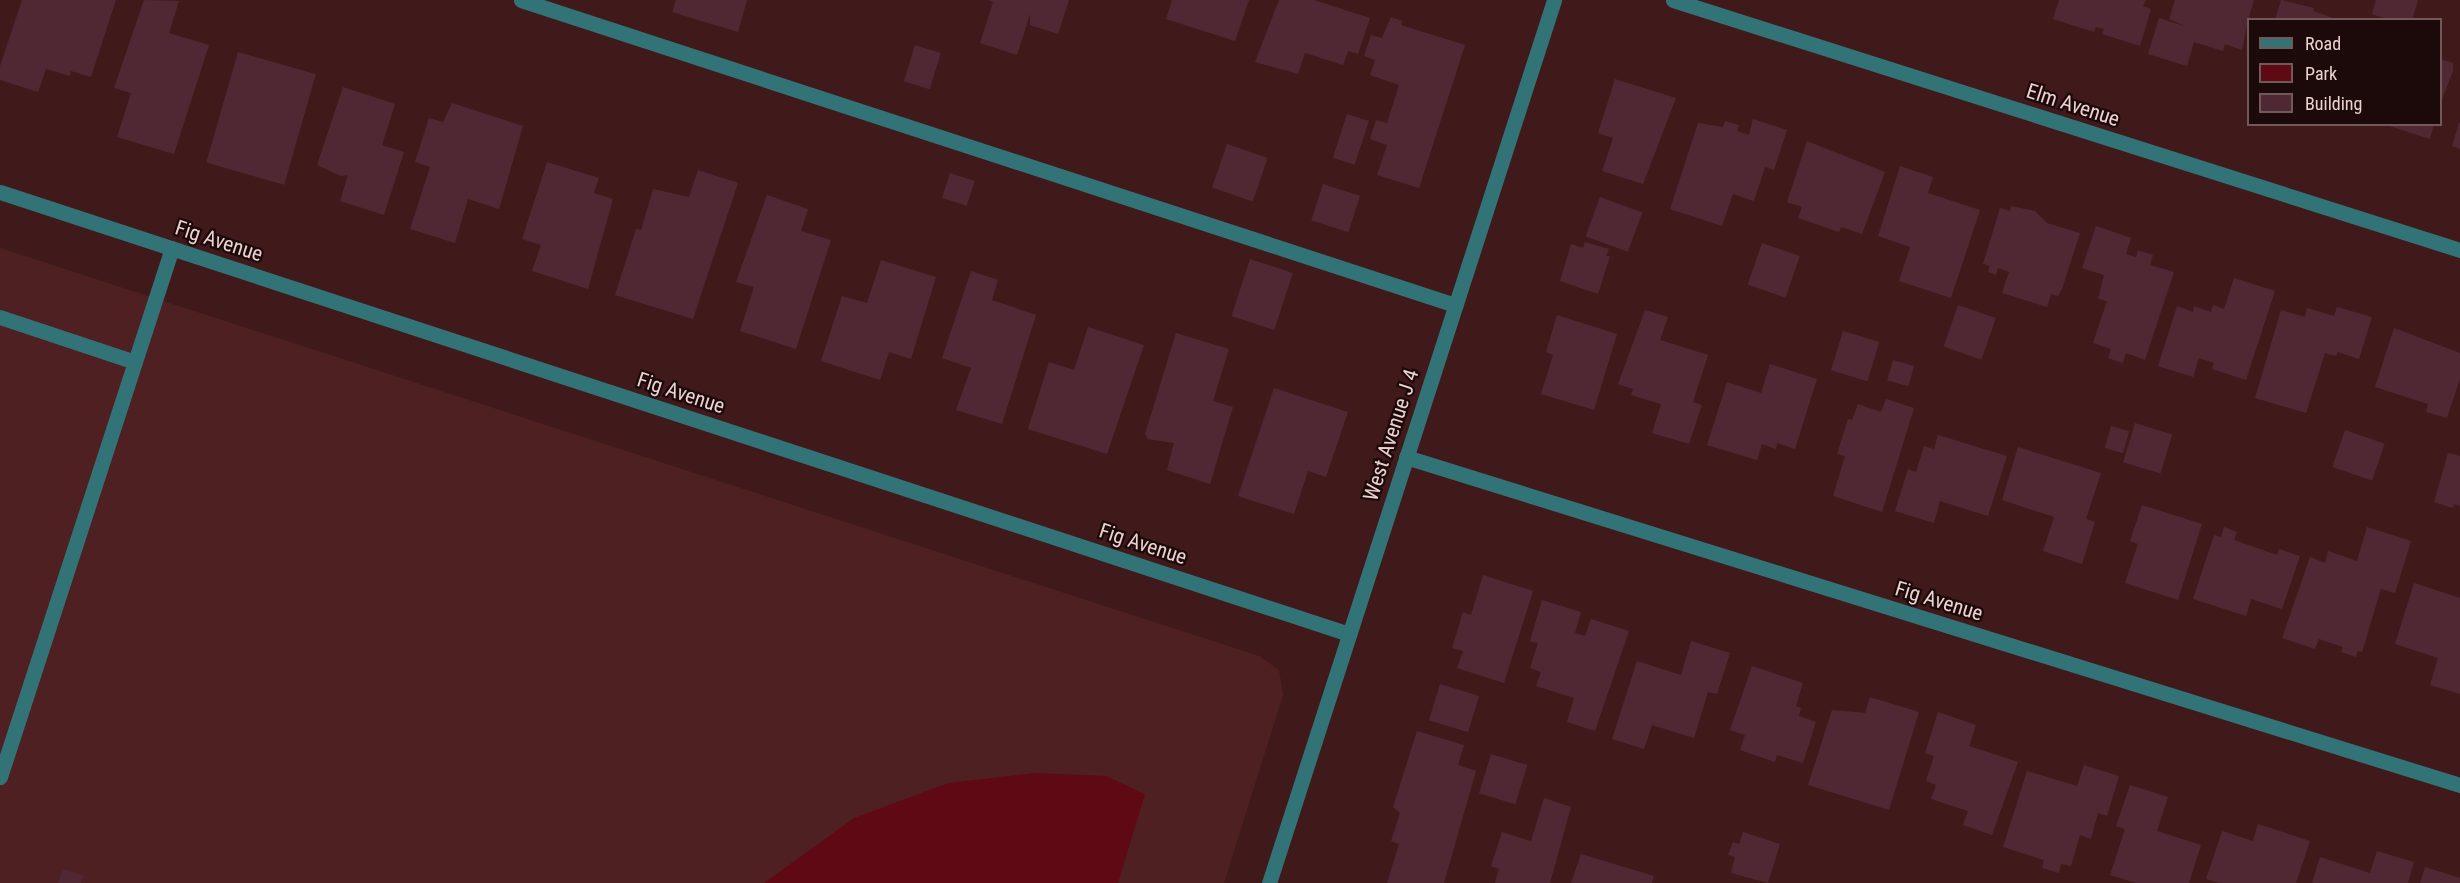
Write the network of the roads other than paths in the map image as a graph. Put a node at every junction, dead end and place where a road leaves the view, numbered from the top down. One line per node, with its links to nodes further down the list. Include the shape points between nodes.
1 (521, 0): 7 (street)
2 (1554, 0): 7 (street, West Avenue J 4)
3 (1673, 0): 6 (street, Elm Avenue)
4 (0, 192): 5 (street, Fig Avenue)
5 (172, 248): 9 (street); 11 (street, Fig Avenue)
6 (2460, 250)
7 (1455, 305): 10 (street, West Avenue J 4)
8 (0, 317): 9 (street)
9 (135, 362): 12 (street)
10 (1407, 457): 11 (street, West Avenue J 4); 13 (street, Fig Avenue)
11 (1349, 634): 14 (street, West Avenue J 4)
12 (0, 777)
13 (2460, 785)
14 (1269, 883)

